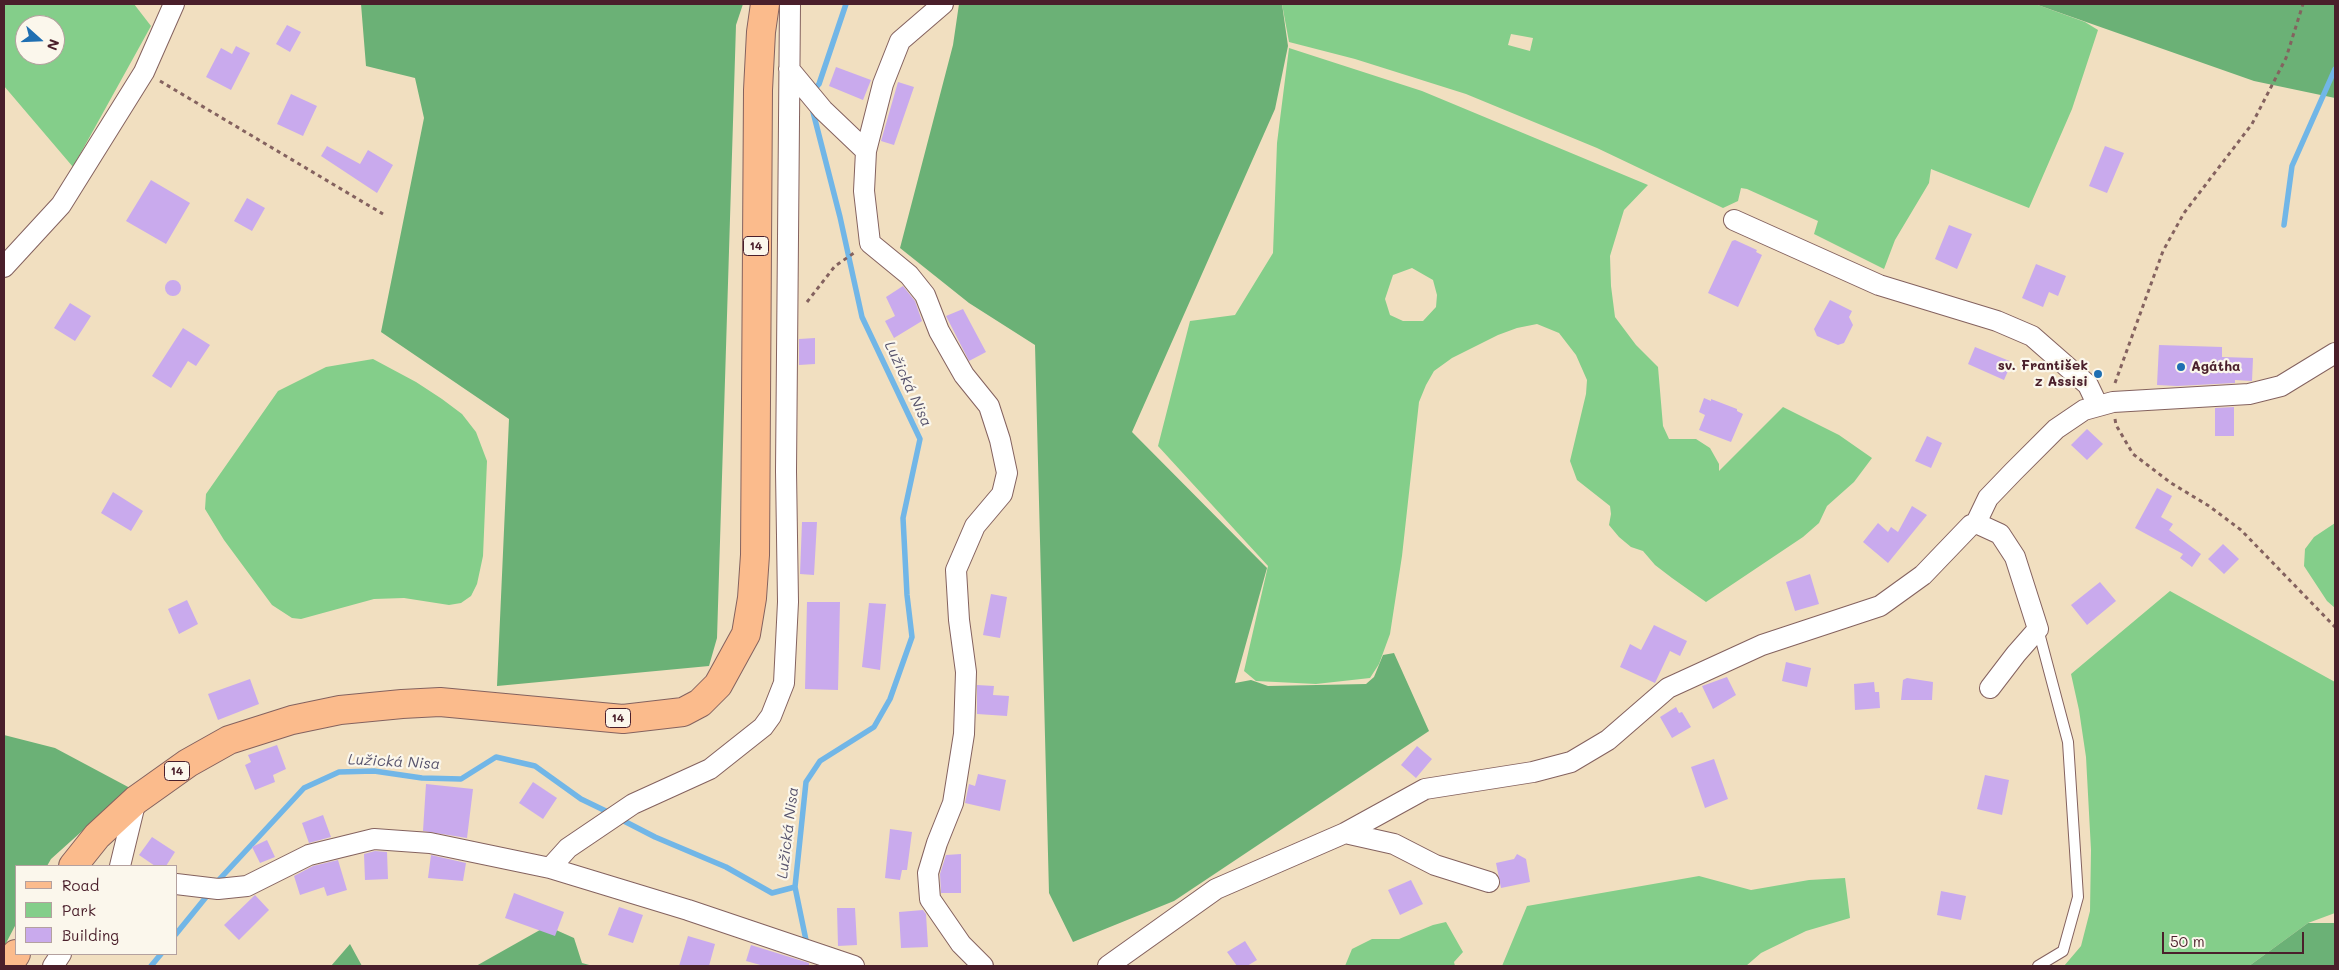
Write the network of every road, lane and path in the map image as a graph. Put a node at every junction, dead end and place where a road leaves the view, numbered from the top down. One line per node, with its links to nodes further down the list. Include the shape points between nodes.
1 (174, 4): 7 (street)
2 (765, 4): 20 (main road, 14, via 758,90 752,598 746,634 718,685 700,703 682,712 623,719 440,702 323,713 229,740 188,763)
3 (790, 4): 6 (street)
4 (943, 4): 8 (street, via 900,41 883,84)
5 (2303, 4): 15 (path, via 2286,58 2252,124 2184,213 2163,251)
6 (789, 69): 8 (street, via 823,110); 13 (street)
7 (144, 72): 9 (path); 12 (street, via 61,205)
8 (866, 151): 11 (street, via 864,192)
9 (383, 214)
10 (1734, 220): 15 (street, via 1879,285 1997,321 2032,336)
11 (870, 243): 13 (path, via 834,266 807,302); 32 (street, via 909,274 925,295 939,331 964,375 990,406 1007,473 1002,494 975,526 956,570 966,672 964,734 954,803 928,873 930,899 961,944)
12 (4, 267)
13 (787, 337): 24 (street, via 788,602 784,683 771,716 763,727 710,769 633,804 568,848)
14 (2335, 353): 15 (street, via 2281,386 2249,394)
15 (2106, 404): 16 (street, via 2084,410 2056,428 1988,498); 17 (path, via 2133,454 2241,530)
16 (1976, 523): 18 (street, via 2000,534 2015,557); 21 (street, via 1923,575 1880,606 1762,645 1668,688 1608,740 1571,762 1533,772 1425,789)
17 (2335, 627)
18 (2038, 629): 19 (street); 34 (lane, via 2068,742 2078,897 2064,951)
19 (1990, 688)
20 (136, 800): 22 (main road, 14, via 97,836); 23 (street)
21 (1345, 833): 25 (street, via 1394,844 1435,865); 33 (street, via 1216,889)
22 (74, 865)
23 (120, 865)
24 (550, 868): 26 (street, via 430,843 374,839 309,855 247,886 211,888); 31 (street)
25 (1489, 882)
26 (178, 884)
27 (15, 955): 29 (main road)
28 (60, 955): 30 (street)
29 (8, 966)
30 (53, 966)
31 (854, 966)
32 (984, 966)
33 (1108, 966)
34 (2038, 966)

